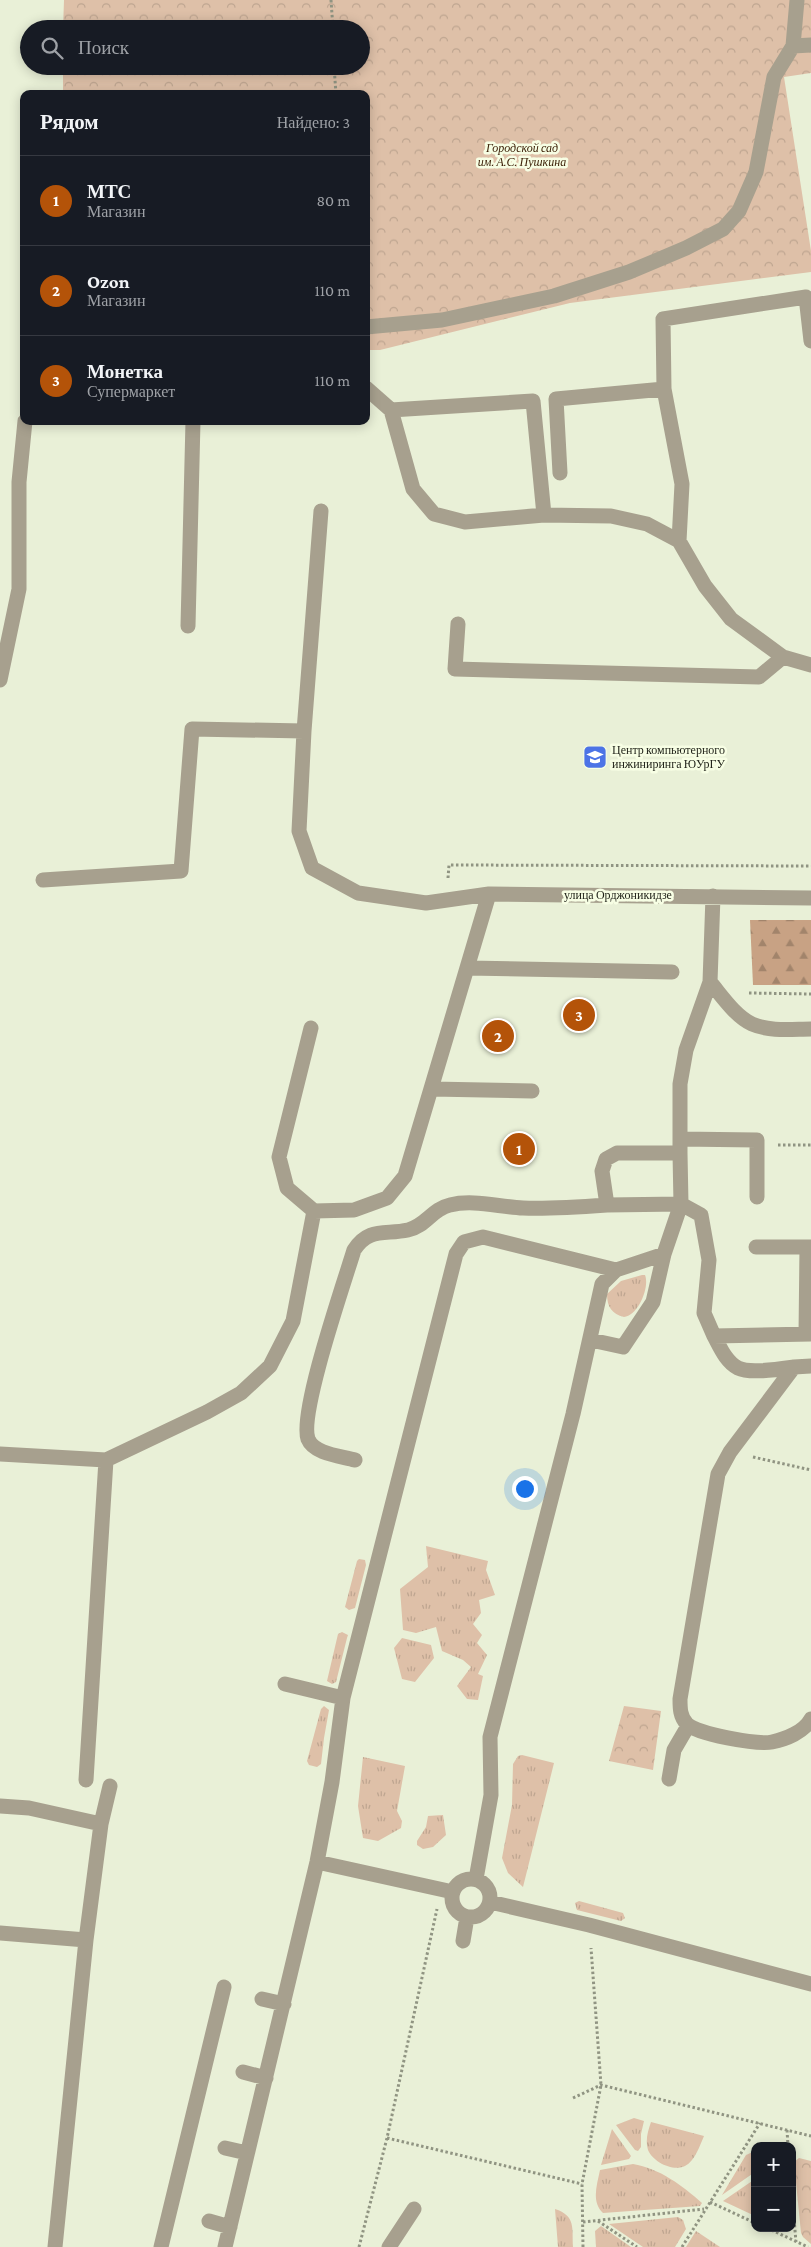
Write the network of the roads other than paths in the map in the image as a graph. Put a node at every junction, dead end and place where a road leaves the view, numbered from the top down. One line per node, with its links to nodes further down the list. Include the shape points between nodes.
1 (797, 0): 3 (street)
2 (811, 45): 3 (street)
3 (793, 46): 4 (street, via 774,77 756,172 739,211 723,229 629,272 554,296 442,320)
4 (370, 326)
5 (811, 341): 6 (street, via 806,297 662,319)
6 (664, 389): 11 (street, via 556,399); 14 (street, via 682,484)
7 (370, 392): 8 (street)
8 (391, 410): 13 (street, via 413,489 434,514 465,522); 13 (street, via 532,401)
9 (25, 425): 19 (street, via 18,482 19,589)
10 (193, 425): 16 (street)
11 (560, 473)
12 (322, 511): 20 (street, улица Орджоникидзе)
13 (544, 515): 14 (street, via 612,516 647,524)
14 (679, 540): 17 (street, via 705,586 732,619)
15 (458, 624): 17 (street, via 455,669 759,677)
16 (188, 626)
17 (783, 657): 18 (street)
18 (811, 664)
19 (0, 680)
20 (304, 731): 21 (street, via 192,729 181,871); 22 (street, улица Орджоникидзе, via 299,831 312,868 358,893 426,903)
21 (43, 880)
22 (489, 894): 23 (street, улица Орджоникидзе); 25 (street)
23 (713, 896): 24 (street, улица Орджоникидзе); 27 (street)
24 (811, 898)
25 (468, 968): 26 (street); 30 (street)
26 (672, 972)
27 (710, 982): 29 (street, via 734,1010 752,1024); 32 (street, via 686,1050 680,1084)
28 (311, 1028): 36 (street, via 279,1157 286,1188)
29 (811, 1029)
30 (432, 1089): 31 (street); 36 (street, via 405,1176 387,1198 354,1210)
31 (532, 1091)
32 (680, 1146): 33 (street, via 757,1140); 34 (street); 35 (street, via 617,1153 606,1159 602,1171)
33 (757, 1197)
34 (681, 1204): 35 (street); 39 (street); 42 (street, via 700,1215 705,1229 709,1260 704,1313)
35 (607, 1205): 48 (street, via 523,1208 450,1204 435,1210 423,1224 409,1230 362,1238 354,1250 312,1391 307,1426 308,1439 316,1449)
36 (314, 1211): 47 (street, via 293,1321 270,1366 241,1393)
37 (756, 1247): 38 (street)
38 (809, 1247): 41 (street)
39 (664, 1254): 40 (street); 43 (street, via 653,1302 623,1347)
40 (616, 1270): 43 (street, via 602,1284); 50 (street, via 483,1237 464,1242 456,1254)
41 (808, 1334): 42 (street)
42 (714, 1336): 45 (street, via 727,1358 739,1368)
43 (591, 1340): 59 (street, via 490,1737 491,1795)
44 (811, 1366): 45 (street)
45 (794, 1368): 52 (street, via 730,1452 718,1474 680,1699 681,1715)
46 (0, 1454): 47 (street)
47 (106, 1460): 54 (street)
48 (355, 1460)
49 (285, 1684): 50 (street)
50 (343, 1698): 58 (street)
51 (811, 1719): 52 (street, via 807,1726 792,1735 771,1742 743,1741)
52 (688, 1726): 53 (street, via 674,1750)
53 (669, 1779)
54 (86, 1780)
55 (110, 1786): 57 (street)
56 (0, 1806): 57 (street, via 29,1808)
57 (101, 1824): 64 (street)
58 (317, 1862): 60 (street); 69 (street)
59 (476, 1879): 60 (street, via 462,1881); 61 (street, via 487,1887)
60 (447, 1890): 62 (street, via 456,1910)
61 (490, 1902): 62 (street, via 485,1912); 66 (street)
62 (467, 1917): 65 (street)
63 (0, 1933): 64 (street)
64 (86, 1940): 77 (street)
65 (462, 1941)
66 (811, 1984)
67 (224, 1987): 78 (street)
68 (262, 1999): 69 (street)
69 (284, 2004): 71 (street)
70 (243, 2072): 71 (street)
71 (266, 2078): 73 (street)
72 (226, 2148): 73 (street)
73 (247, 2153): 76 (street)
74 (414, 2209): 80 (street)
75 (208, 2221): 76 (street)
76 (230, 2227): 79 (street)
77 (55, 2247)
78 (162, 2247)
79 (225, 2247)
80 (389, 2247)

